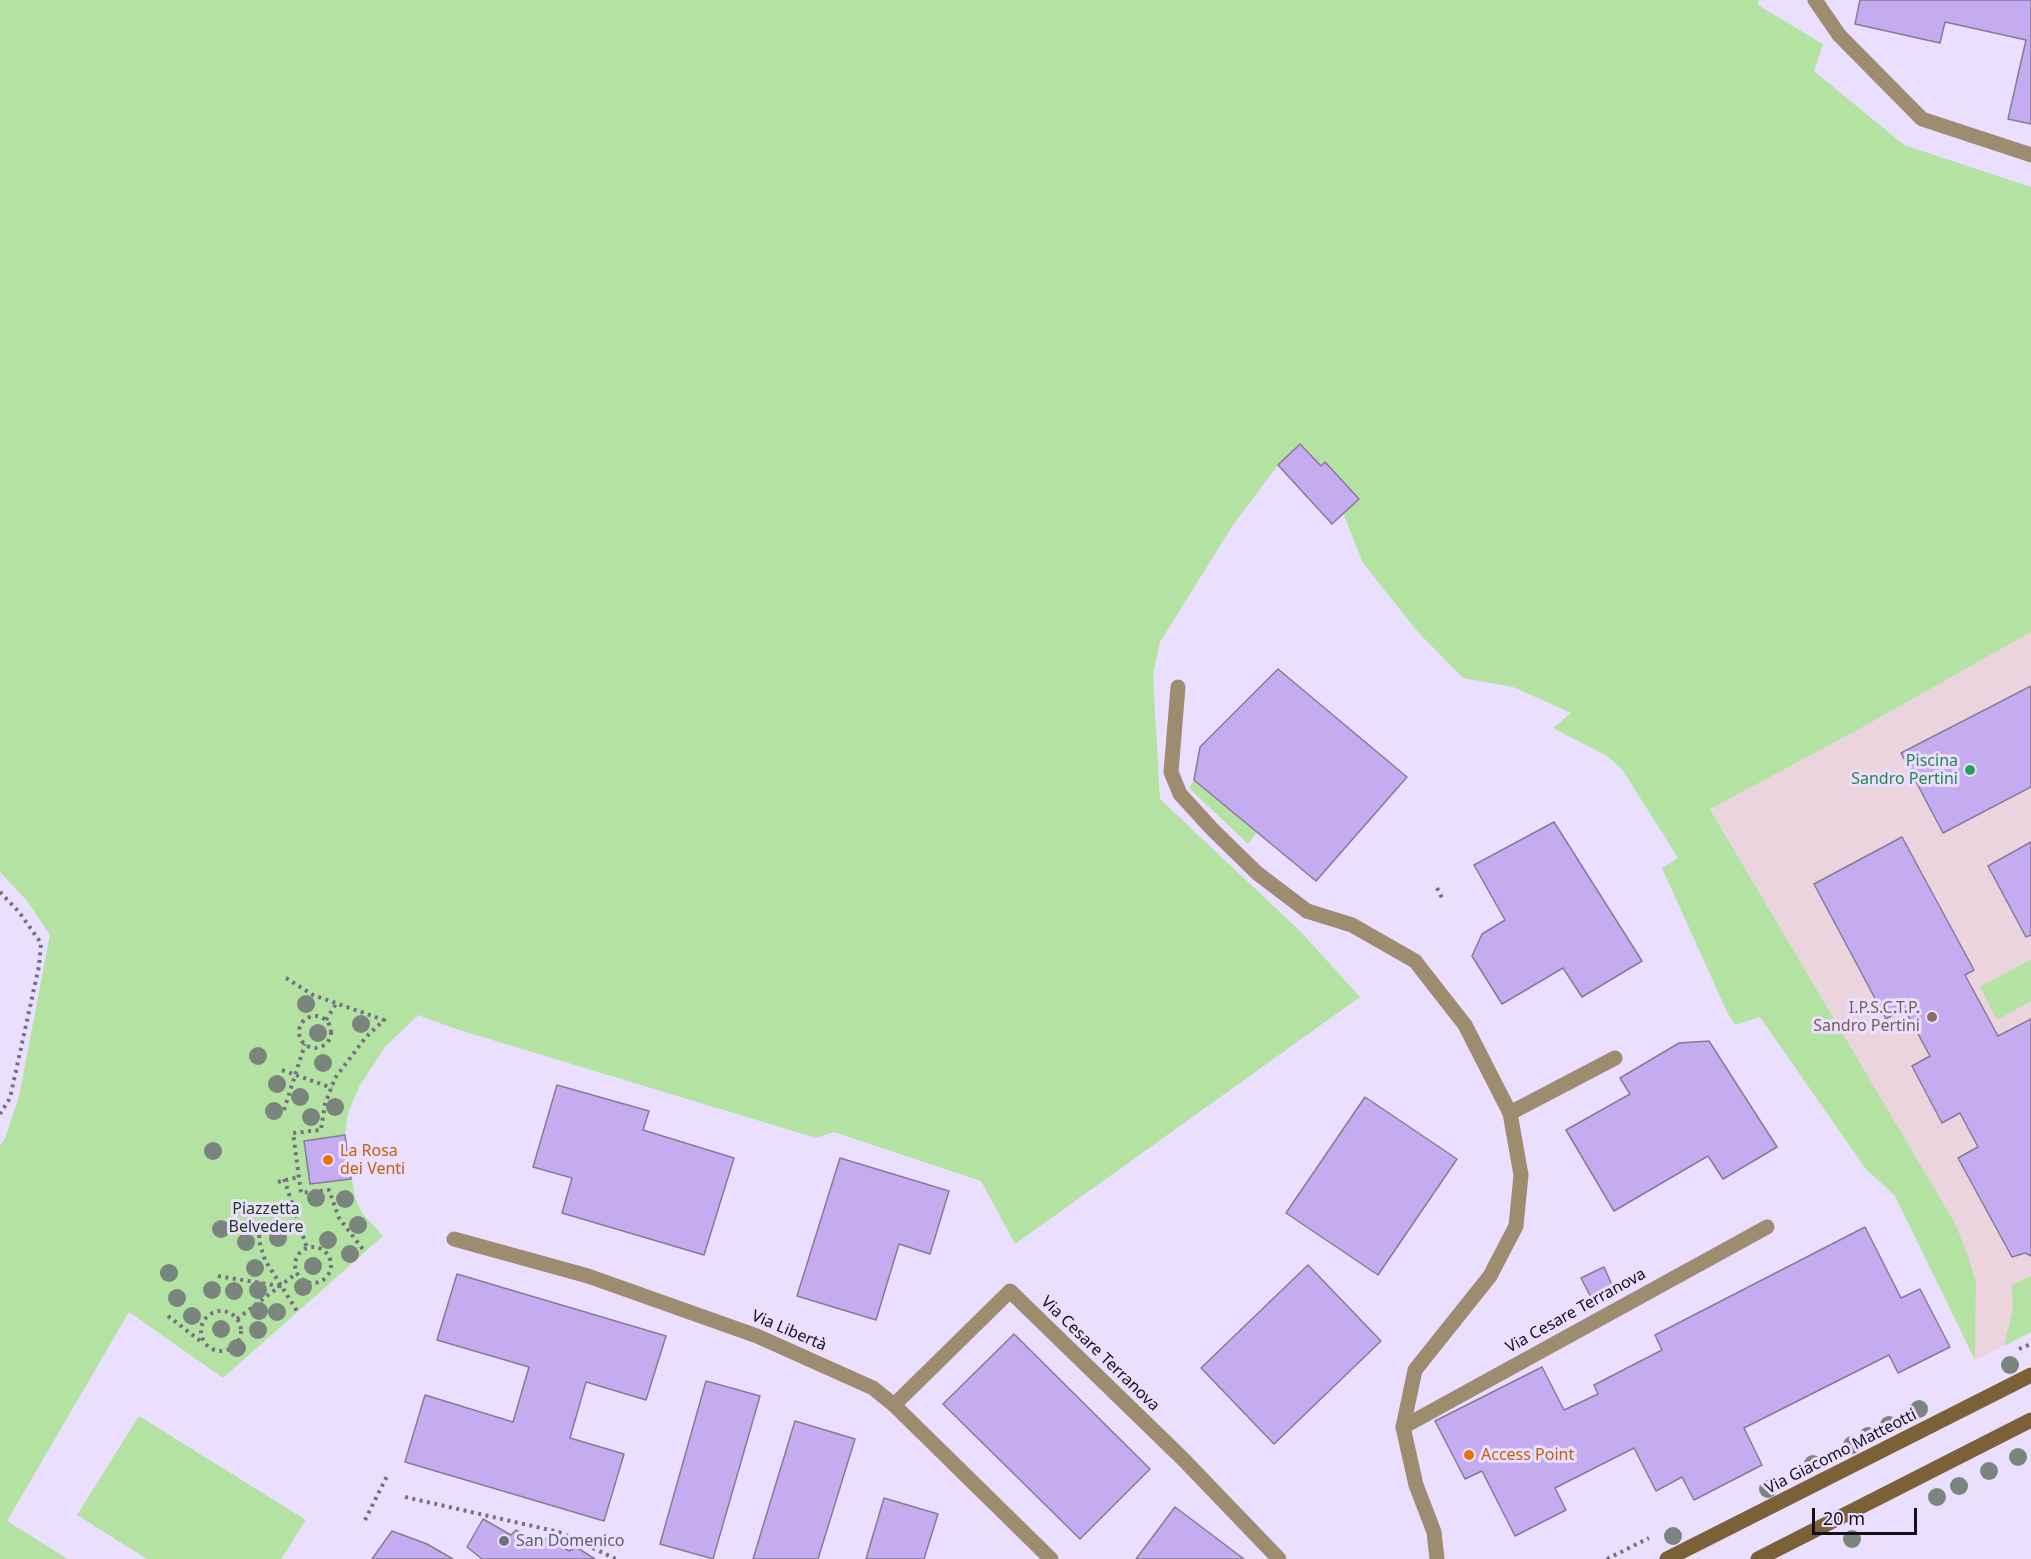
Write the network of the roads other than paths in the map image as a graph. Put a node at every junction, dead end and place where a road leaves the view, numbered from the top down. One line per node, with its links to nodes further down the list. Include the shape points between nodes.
1 (1815, 0): 2 (street, via 1839,35 1922,119)
2 (2031, 155)
3 (1178, 687): 5 (street, via 1171,772 1180,794 1257,873 1307,911 1352,925 1415,961 1465,1025)
4 (1615, 1058): 5 (street)
5 (1510, 1113): 11 (street, via 1521,1175 1516,1227 1490,1276 1415,1370)
6 (1767, 1227): 11 (street, Via Cesare Terranova)
7 (454, 1239): 9 (street, Via Libertà, via 588,1276 757,1336 873,1388)
8 (2031, 1375): 15 (street, Via Giacomo Matteotti)
9 (894, 1405): 12 (street, Via Libertà); 13 (street, Via Cesare Terranova, via 1010,1291 1183,1459)
10 (2031, 1420): 16 (street)
11 (1403, 1427): 14 (street, via 1416,1485 1434,1532)
12 (1051, 1559)
13 (1278, 1559)
14 (1437, 1559)
15 (1667, 1559)
16 (1758, 1559)

